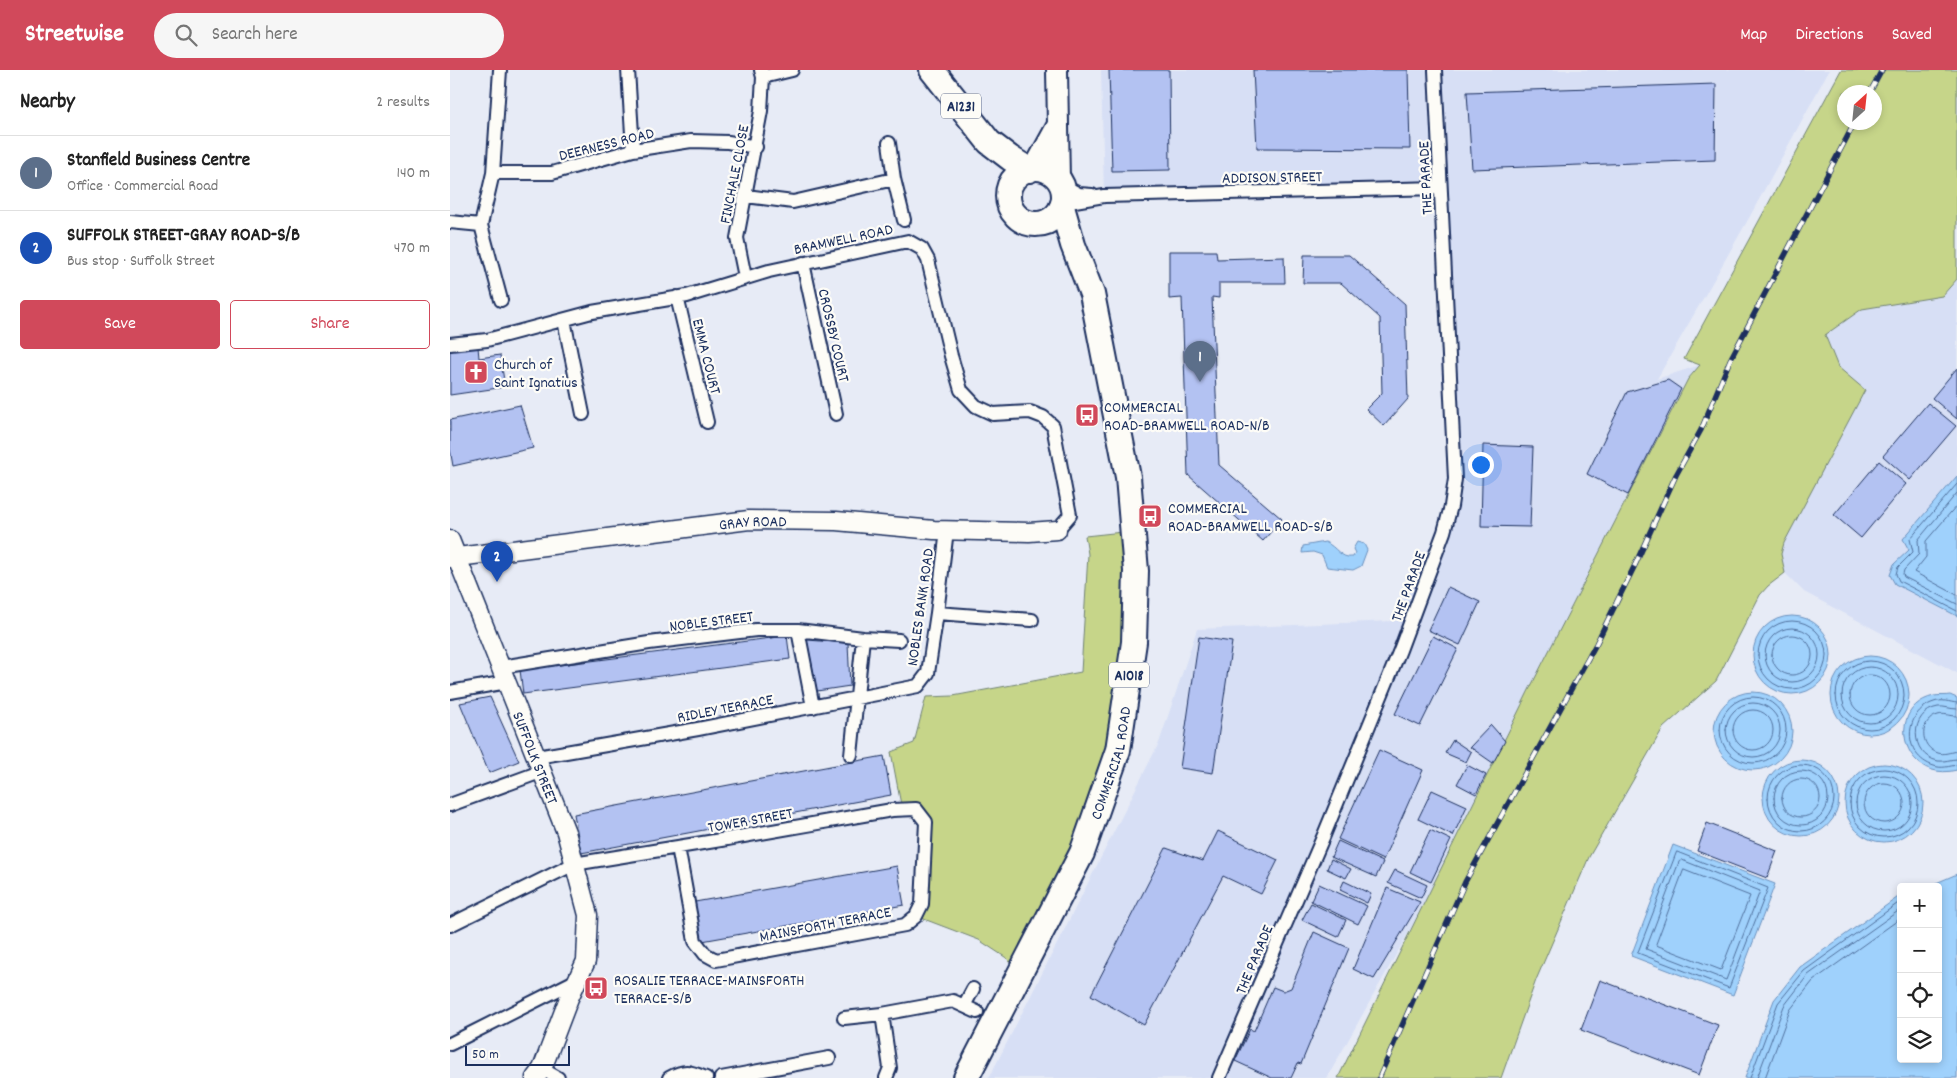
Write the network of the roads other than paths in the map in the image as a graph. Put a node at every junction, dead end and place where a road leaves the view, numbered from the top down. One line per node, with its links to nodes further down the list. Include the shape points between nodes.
1 (500, 70): 14 (street)
2 (628, 70): 12 (street)
3 (792, 70): 7 (street, FINCHALE CLOSE)
4 (932, 70): 9 (highway, A1231)
5 (1057, 70): 8 (main road, A1018)
6 (1435, 70): 16 (street, THE PARADE)
7 (762, 73): 11 (street, FINCHALE CLOSE)
8 (1057, 126): 13 (main road, A1018); 17 (main road, A1018)
9 (989, 142): 13 (highway, A1231); 20 (highway, A1231, via 1003,174)
10 (889, 143): 15 (street)
11 (756, 147): 12 (street, DEERNESS ROAD, via 690,141); 18 (street, FINCHALE CLOSE)
12 (633, 150): 14 (street, DEERNESS ROAD, via 552,173)
13 (1031, 169): 17 (highway, via 1052,174); 20 (highway, via 1021,173 1010,186)
14 (493, 173): 24 (street)
15 (894, 179): 18 (street, via 793,202); 21 (street)
16 (1440, 188): 19 (street, ADDISON STREET); 71 (street, THE PARADE, via 1455,479 1451,506 1397,658)
17 (1061, 194): 19 (street); 19 (street); 23 (highway, via 1056,215 1039,224); 25 (highway, COMMERCIAL ROAD / A1018)
18 (746, 196): 27 (street, FINCHALE CLOSE, via 737,238)
19 (1104, 196)
20 (1009, 202): 23 (highway, via 1016,215)
21 (904, 220)
22 (450, 222): 24 (street)
23 (1030, 223): 25 (highway, via 1055,232)
24 (481, 225): 29 (street)
25 (1073, 245): 70 (highway, COMMERCIAL ROAD / A1018, via 1092,294 1128,477 1136,571 1134,642 1118,750 1082,853)
26 (803, 264): 27 (street, BRAMWELL ROAD); 33 (street, CROSSBY COURT); 36 (street, BRAMWELL ROAD, via 908,241 922,249 928,260 961,390 976,406 993,414 1030,412 1054,426 1070,515)
27 (745, 278): 28 (street, BRAMWELL ROAD)
28 (677, 297): 30 (street, BRAMWELL ROAD); 34 (street, EMMA COURT)
29 (501, 300)
30 (564, 320): 31 (street, BRAMWELL ROAD, via 487,340); 32 (street)
31 (450, 344)
32 (583, 414)
33 (836, 414)
34 (707, 422)
35 (947, 530): 36 (street, GRAY ROAD); 38 (street, GRAY ROAD, via 836,521 749,520); 39 (street, NOBLES BANK ROAD)
36 (1057, 530)
37 (450, 540): 38 (street, SUFFOLK STREET)
38 (453, 557): 44 (street, SUFFOLK STREET)
39 (937, 613): 40 (street); 45 (street, NOBLES BANK ROAD, via 928,673)
40 (1032, 620)
41 (798, 630): 42 (street, NOBLE STREET); 44 (street, NOBLE STREET, via 756,630 527,662); 48 (street)
42 (863, 638): 43 (street, NOBLE STREET); 47 (street)
43 (899, 640)
44 (504, 674): 46 (street, NOBLE STREET); 50 (street, SUFFOLK STREET)
45 (918, 686): 47 (street, RIDLEY TERRACE)
46 (450, 692)
47 (856, 698): 48 (street, RIDLEY TERRACE); 49 (street)
48 (813, 707): 50 (street, RIDLEY TERRACE)
49 (851, 755)
50 (540, 764): 51 (street, RIDLEY TERRACE); 54 (street, SUFFOLK STREET, via 566,832)
51 (450, 805)
52 (926, 822): 53 (street, TOWER STREET, via 916,809 892,810); 53 (street, MAINSFORTH TERRACE, via 922,904 916,916 904,925 716,960 705,954 695,941)
53 (678, 848): 54 (street, TOWER STREET)
54 (574, 864): 55 (street, TOWER STREET); 56 (street, SUFFOLK STREET, via 588,915 586,961)
55 (450, 925)
56 (577, 980): 62 (street); 64 (street, SUFFOLK STREET)
57 (974, 989): 58 (street)
58 (964, 1006): 59 (street); 60 (street, via 953,1001)
59 (977, 1012)
60 (882, 1014): 61 (street); 69 (street, via 890,1068)
61 (844, 1018)
62 (450, 1044)
63 (829, 1058): 68 (street)
64 (539, 1073): 65 (street)
65 (558, 1078)
66 (669, 1078): 67 (street, via 681,1071)
67 (706, 1078)
68 (721, 1078)
69 (886, 1078)
70 (966, 1078)
71 (1219, 1078)

